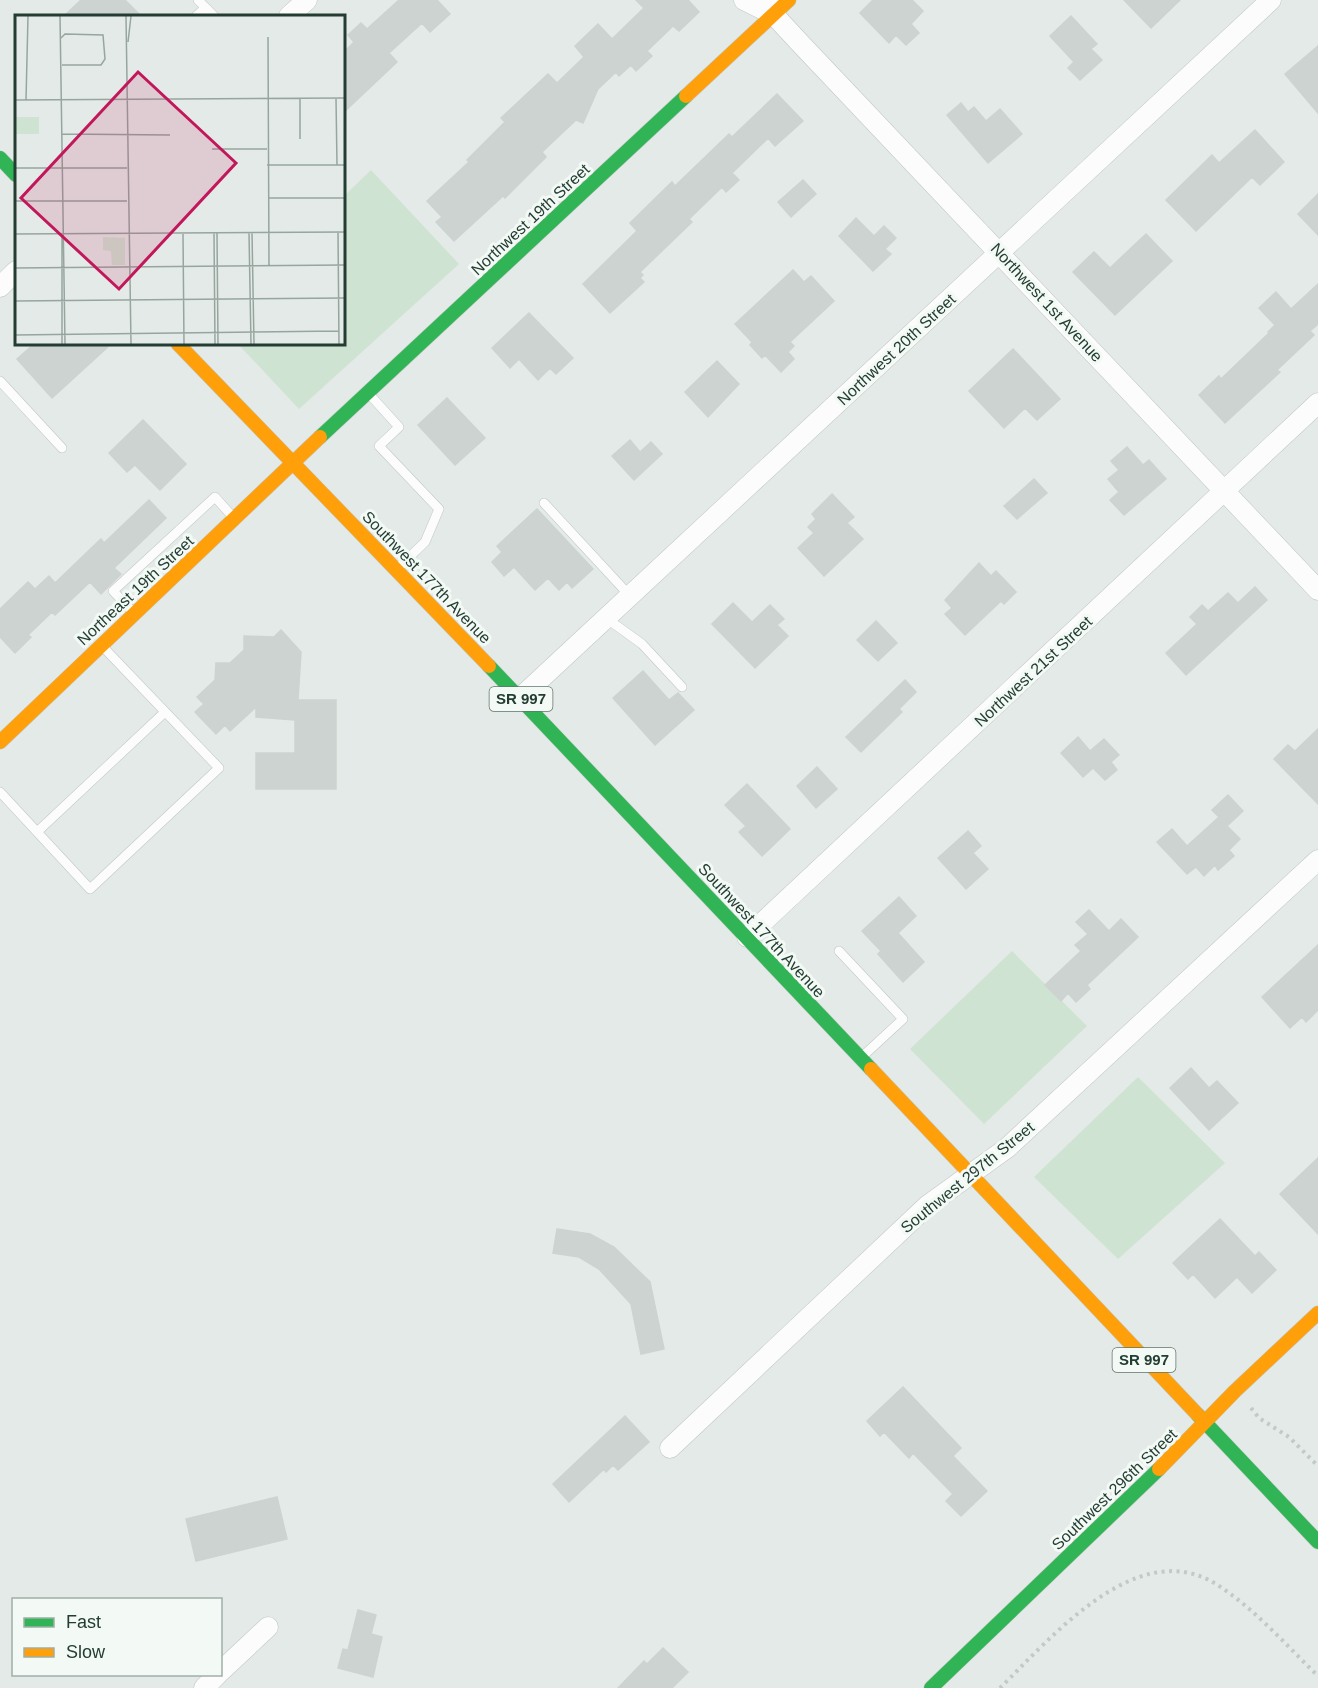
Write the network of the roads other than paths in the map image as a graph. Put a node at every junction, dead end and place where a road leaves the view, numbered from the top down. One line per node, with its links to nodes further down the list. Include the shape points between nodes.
1 (198, 0): 7 (lane)
2 (307, 0): 10 (street)
3 (744, 0): 6 (street, Northwest 1st Avenue)
4 (789, 0): 6 (main road, Northwest 19th Street)
5 (1271, 0): 13 (street, Northwest 20th Street)
6 (771, 7): 13 (street, Northwest 1st Avenue); 18 (main road, Northwest 19th Street)
7 (205, 8): 8 (lane); 9 (lane)
8 (197, 15)
9 (213, 15)
10 (290, 15)
11 (0, 158): 12 (main road)
12 (15, 174)
13 (1000, 252): 22 (street, Northwest 1st Avenue); 27 (street, Northwest 20th Street)
14 (15, 272): 15 (street)
15 (0, 287)
16 (179, 345): 21 (main road, Southwest 177th Avenue / SR 997)
17 (0, 381): 20 (lane)
18 (368, 393): 21 (main road, Northwest 19th Street); 25 (lane, via 399,427 379,446 440,509 425,542)
19 (1318, 404): 22 (street, Northwest 21st Street)
20 (63, 448)
21 (293, 463): 24 (main road, Northeast 19th Street); 25 (main road, Southwest 177th Avenue / SR 997)
22 (1226, 492): 26 (street, Northwest 1st Avenue); 38 (street, Northwest 21st Street)
23 (544, 503): 27 (lane)
24 (235, 519): 28 (main road, Northeast 19th Street); 28 (lane, via 215,497 113,591)
25 (396, 570): 32 (main road, Southwest 177th Avenue / SR 997)
26 (1318, 590)
27 (630, 596): 29 (street, Northwest 20th Street)
28 (134, 614): 30 (main road, Northeast 19th Street)
29 (606, 618): 31 (lane, via 642,644); 32 (street, Northwest 20th Street)
30 (101, 645): 33 (lane); 34 (main road, Northeast 19th Street)
31 (682, 687)
32 (520, 698): 38 (main road, Southwest 177th Avenue / SR 997)
33 (165, 712): 36 (lane); 36 (lane, via 219,768 90,888)
34 (0, 742)
35 (0, 792): 36 (lane)
36 (37, 832)
37 (1318, 860): 41 (street, Southwest 297th Street, via 1016,1140)
38 (747, 937): 40 (main road, Southwest 177th Avenue / SR 997)
39 (838, 951): 40 (lane, via 903,1019)
40 (861, 1059): 41 (main road, Southwest 177th Avenue / SR 997)
41 (969, 1175): 43 (main road, Southwest 177th Avenue / SR 997); 44 (street, Southwest 297th Street, via 928,1205)
42 (1318, 1313): 43 (main road, Southwest 296th Street)
43 (1204, 1424): 45 (main road, Southwest 177th Avenue / SR 997); 50 (main road, Southwest 296th Street)
44 (670, 1448)
45 (1318, 1542)
46 (268, 1627): 47 (street)
47 (222, 1670)
48 (216, 1676): 49 (street)
49 (204, 1688)
50 (931, 1688)

